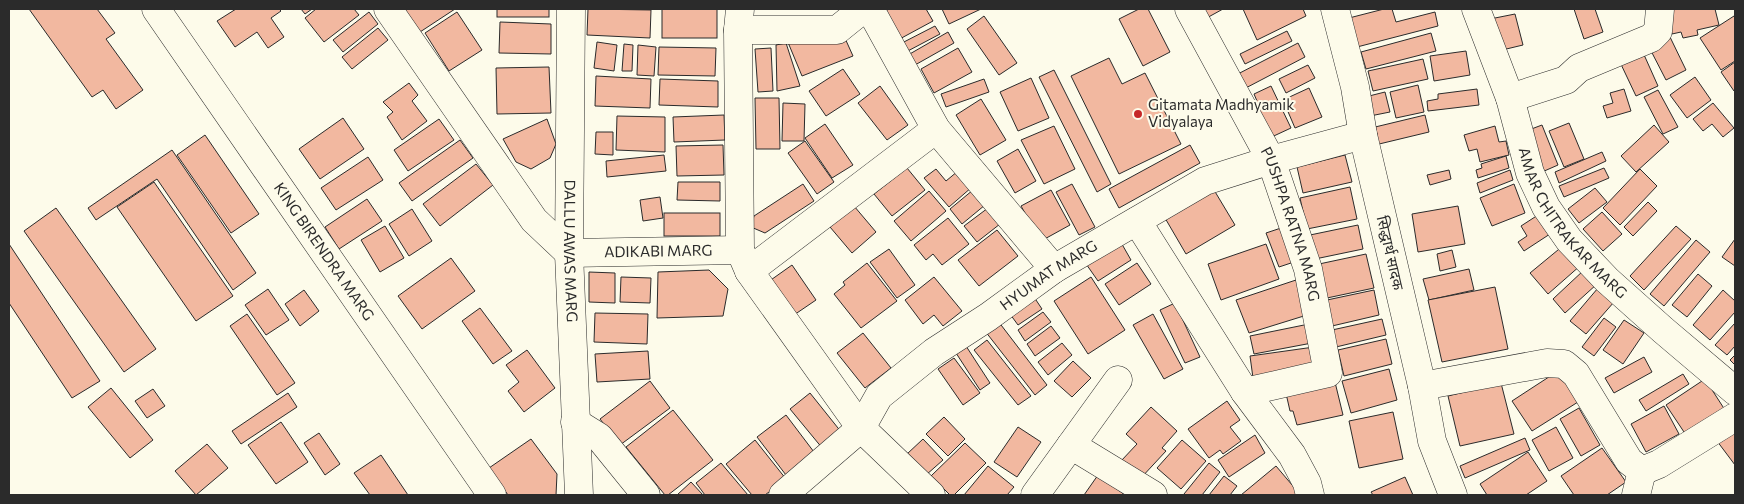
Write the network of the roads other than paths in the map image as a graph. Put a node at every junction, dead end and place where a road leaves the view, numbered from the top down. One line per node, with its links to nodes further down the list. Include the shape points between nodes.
1 (156, 9): 28 (street, KING BIRENDRA MARG)
2 (388, 9): 16 (street, via 534,220)
3 (571, 9): 16 (street, DALLU AWAS MARG)
4 (863, 9): 10 (street, via 837,30)
5 (870, 9): 12 (street)
6 (1189, 9): 14 (street, PUSHPA RATNA MARG)
7 (1336, 9): 13 (street, सिद्धार्थ सादक, via 1355,86)
8 (1476, 9): 11 (street, AMAR CHITRAKAR MARG)
9 (1660, 9): 11 (street, via 1658,31 1650,38 1579,68 1566,80)
10 (739, 20): 17 (street)
11 (1510, 98): 21 (street, AMAR CHITRAKAR MARG, via 1530,173 1546,207 1569,240 1608,280)
12 (936, 129): 17 (street); 18 (street)
13 (1362, 135): 14 (street, HYUMAT MARG); 20 (street, सिद्धार्थ सादक)
14 (1271, 160): 15 (street, HYUMAT MARG, via 1206,181); 22 (street, PUSHPA RATNA MARG, via 1308,269 1328,373)
15 (1137, 221): 18 (street, HYUMAT MARG); 22 (street)
16 (569, 253): 17 (street, ADIKABI MARG); 24 (street, DALLU AWAS MARG)
17 (745, 261): 25 (street)
18 (1054, 269): 25 (street, HYUMAT MARG, via 934,352 879,396)
19 (1118, 380): 26 (street)
20 (1422, 386): 27 (street, via 1547,363 1564,364 1576,374); 36 (street, सिद्धार्थ सादक, via 1432,440)
21 (1735, 391)
22 (1245, 392): 35 (street, via 1292,455)
23 (1735, 417): 27 (street, via 1659,464)
24 (576, 422): 29 (street, DALLU AWAS MARG); 30 (street, via 599,437)
25 (861, 428): 31 (street, HYUMAT MARG); 32 (street)
26 (1071, 445): 33 (street); 34 (street)
27 (1639, 483)
28 (492, 495)
29 (579, 495)
30 (646, 495)
31 (784, 495)
32 (931, 495)
33 (1035, 495)
34 (1153, 495)
35 (1310, 495)
36 (1453, 495)

